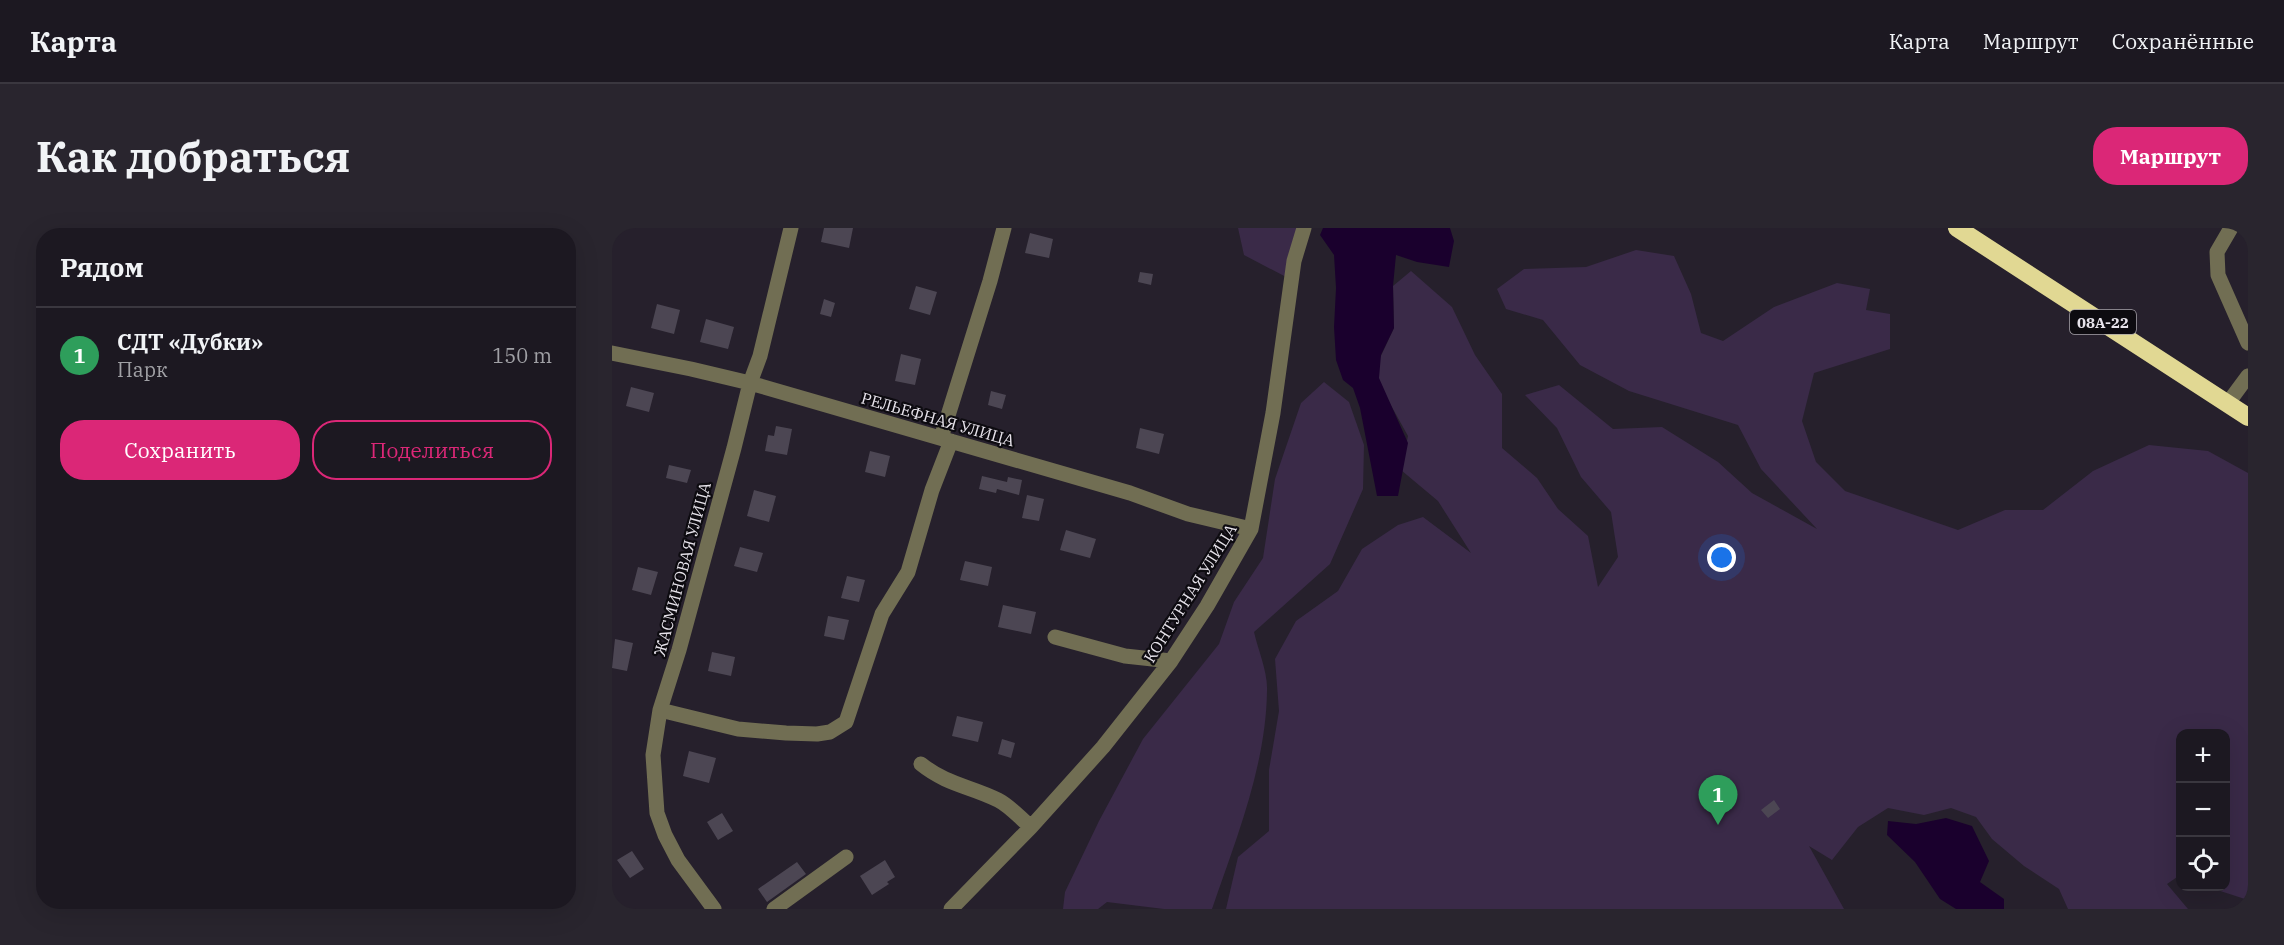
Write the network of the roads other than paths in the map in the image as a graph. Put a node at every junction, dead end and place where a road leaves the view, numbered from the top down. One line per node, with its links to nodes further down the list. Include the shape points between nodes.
1 (791, 228): 9 (street, ЖАСМИНОВАЯ УЛИЦА)
2 (1004, 228): 12 (street)
3 (1304, 228): 13 (street, КОНТУРНАЯ УЛИЦА, via 1294,261 1273,413)
4 (1957, 228): 10 (highway, 08А-22)
5 (2231, 228): 6 (street, via 2217,252 2218,275)
6 (2248, 343)
7 (612, 354): 9 (street, РЕЛЬЕФНАЯ УЛИЦА)
8 (2248, 376): 10 (street)
9 (750, 383): 12 (street, РЕЛЬЕФНАЯ УЛИЦА); 16 (street, ЖАСМИНОВАЯ УЛИЦА, via 680,650)
10 (2228, 403): 11 (highway, 08А-22)
11 (2248, 417)
12 (946, 440): 13 (street, РЕЛЬЕФНАЯ УЛИЦА, via 1130,493 1188,514); 16 (street, via 908,572 882,614 846,722 830,732 817,734 738,729)
13 (1251, 529): 15 (street, КОНТУРНАЯ УЛИЦА)
14 (1055, 637): 15 (street, via 1125,656)
15 (1171, 661): 18 (street, КОНТУРНАЯ УЛИЦА, via 1103,747)
16 (660, 710): 20 (street, ЖАСМИНОВАЯ УЛИЦА, via 653,755 657,813 678,860)
17 (921, 764): 18 (street, via 948,782 998,800)
18 (1031, 827): 22 (street, КОНТУРНАЯ УЛИЦА)
19 (846, 857): 21 (street)
20 (714, 909)
21 (774, 909)
22 (951, 909)

